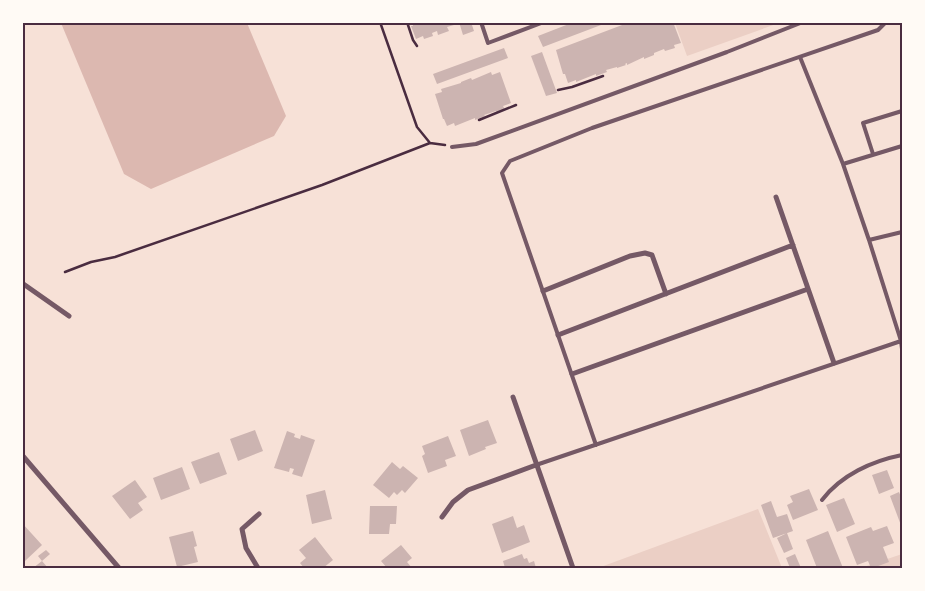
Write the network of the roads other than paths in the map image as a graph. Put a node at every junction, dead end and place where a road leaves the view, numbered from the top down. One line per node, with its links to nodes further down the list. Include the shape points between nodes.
1 (481, 22): 2 (lane, via 488,43)
2 (544, 22)
3 (803, 22): 7 (lane, via 476,144)
4 (886, 22): 5 (lane, via 878,30)
5 (800, 57): 10 (lane); 17 (lane, via 592,128 510,161 502,172)
6 (902, 111): 9 (lane, via 863,123)
7 (452, 146)
8 (902, 146): 9 (lane)
9 (873, 154): 10 (lane)
10 (843, 164): 13 (lane)
11 (776, 197): 14 (street)
12 (902, 232): 13 (lane)
13 (869, 240): 21 (lane)
14 (793, 245): 16 (street); 18 (street)
15 (22, 283): 19 (street)
16 (808, 289): 23 (street); 24 (street)
17 (543, 291): 18 (street, via 645,253 652,255); 20 (lane)
18 (666, 294): 20 (street)
19 (69, 316)
20 (558, 335): 24 (lane)
21 (900, 341): 22 (lane); 23 (lane)
22 (902, 349)
23 (834, 363): 26 (lane)
24 (572, 374): 26 (lane)
25 (513, 397): 29 (street)
26 (596, 445): 29 (lane)
27 (22, 455): 33 (street)
28 (902, 455): 30 (lane, via 860,469 833,487)
29 (536, 465): 32 (street, via 468,490); 35 (street)
30 (822, 500)
31 (259, 514): 34 (street, via 242,529 246,548)
32 (442, 517)
33 (119, 568)
34 (258, 568)
35 (573, 568)

